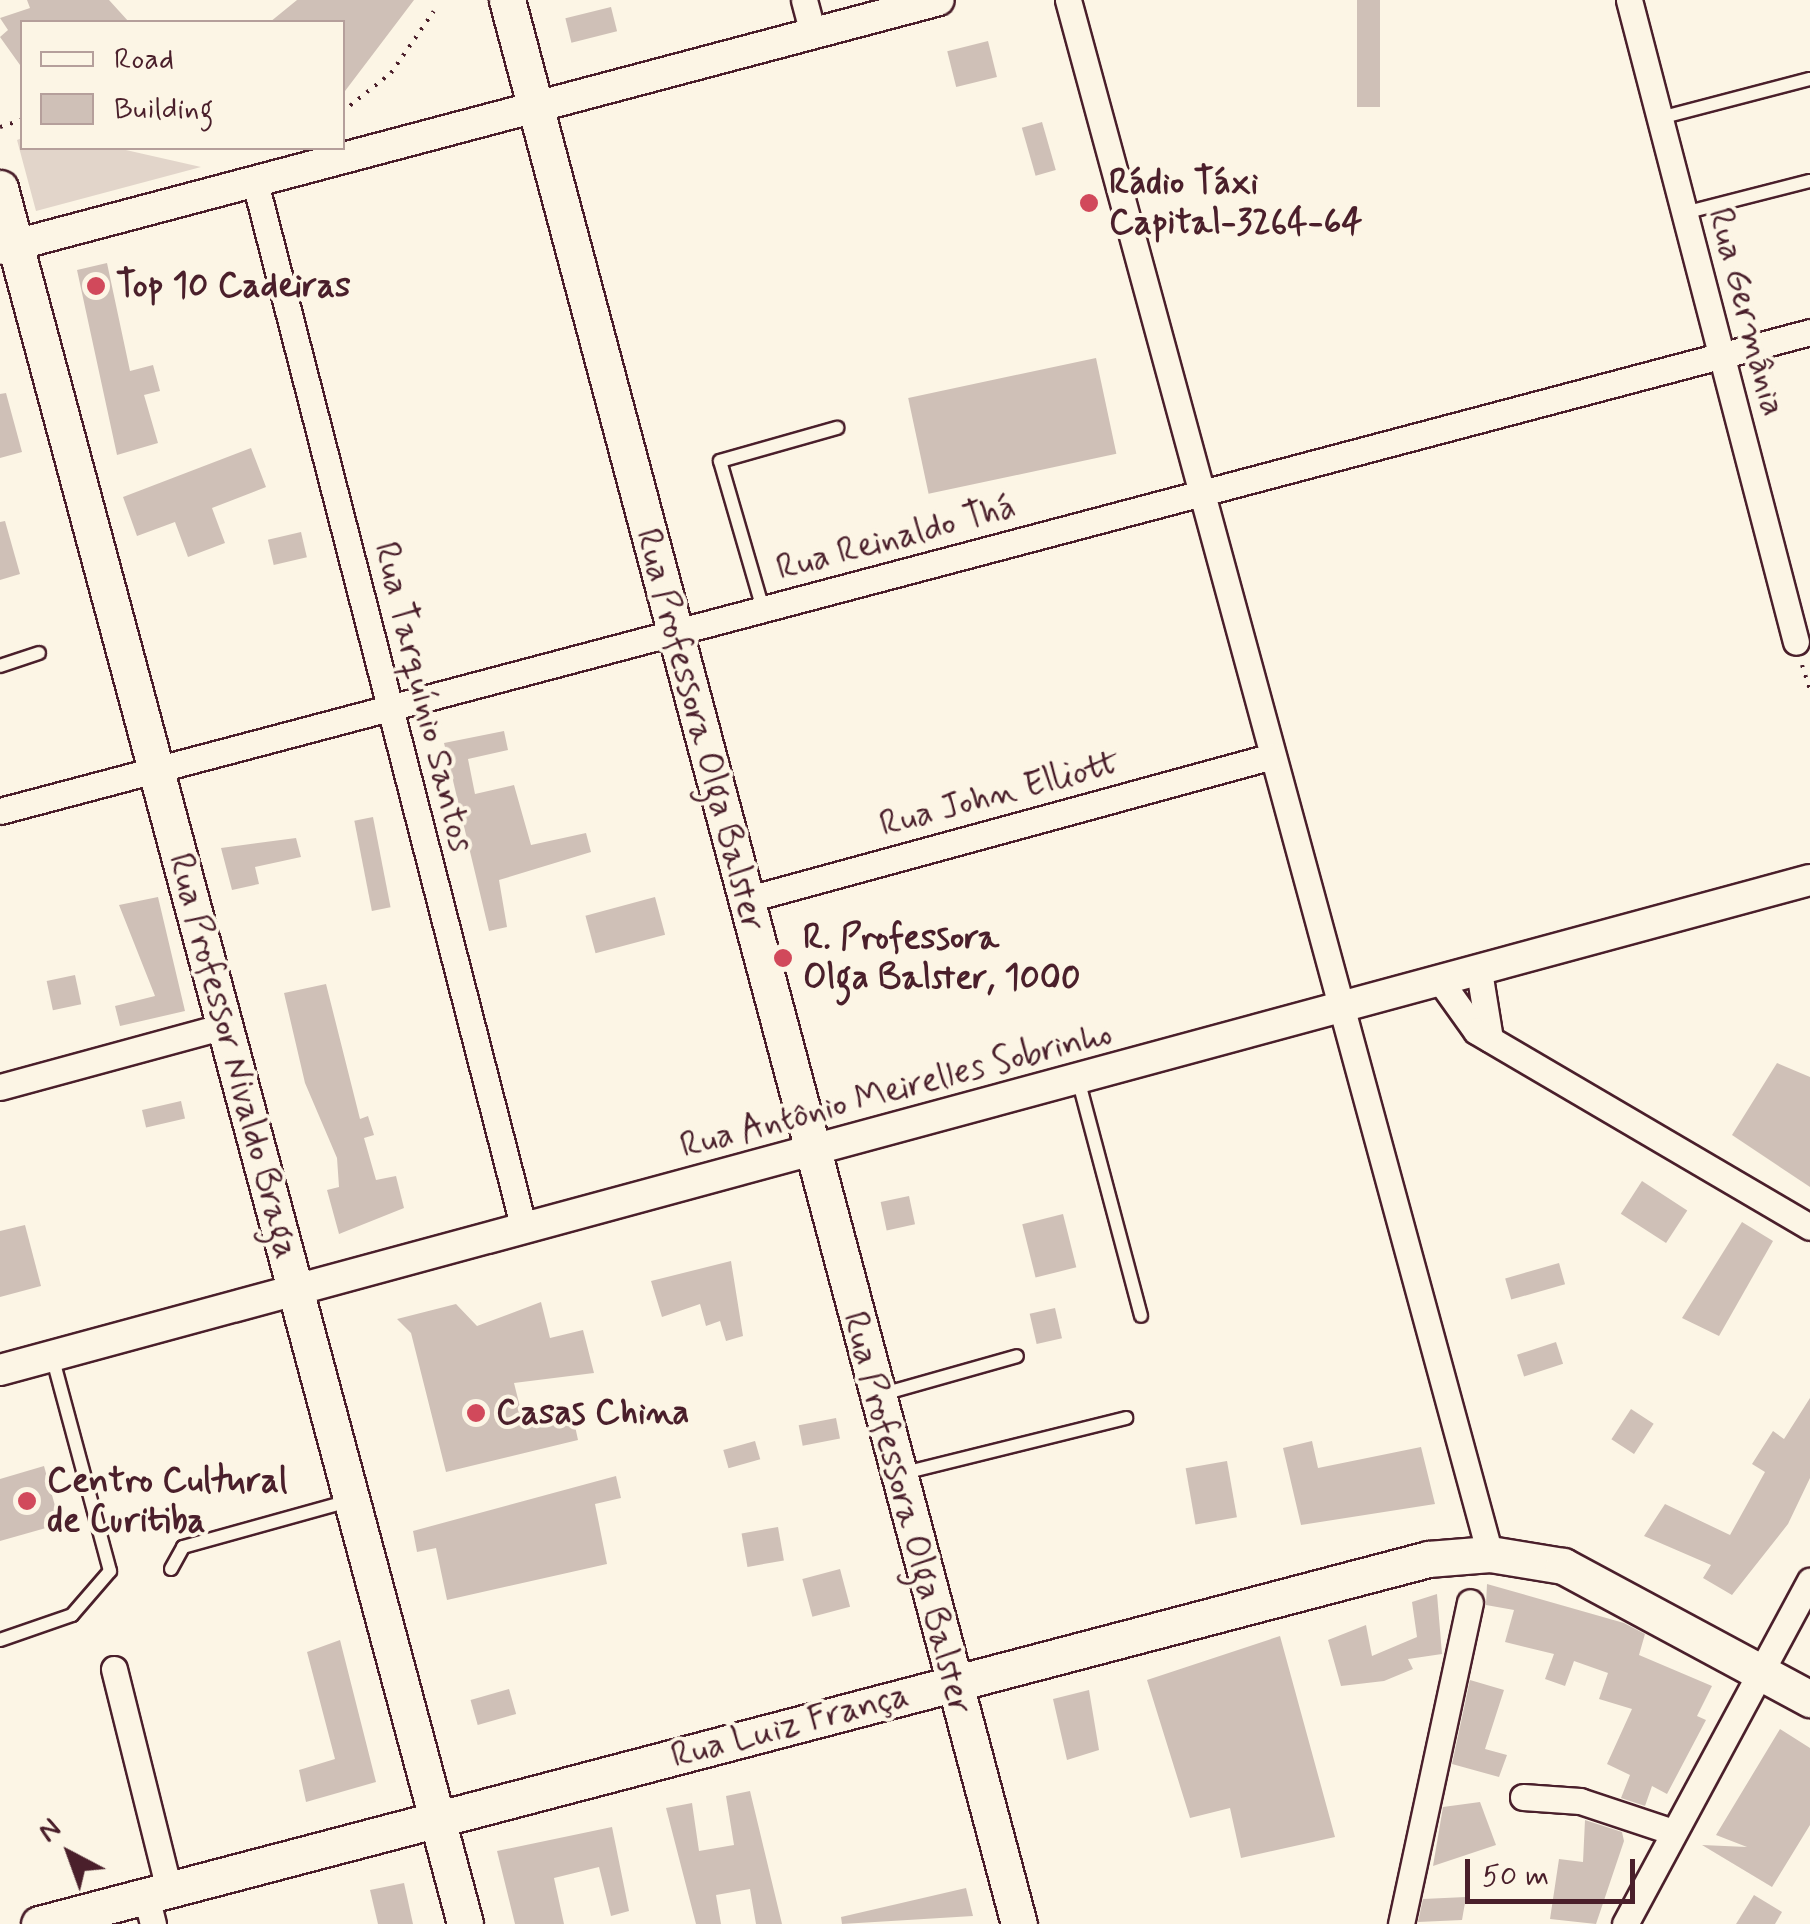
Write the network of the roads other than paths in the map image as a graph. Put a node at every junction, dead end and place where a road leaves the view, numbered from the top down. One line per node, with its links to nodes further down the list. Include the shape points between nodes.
1 (507, 0): 8 (main road, Rua Professora Olga Balster)
2 (804, 0): 6 (street)
3 (938, 0): 6 (street)
4 (1068, 0): 18 (street)
5 (1629, 0): 9 (street, Rua Germânia)
6 (813, 34): 8 (street)
7 (1810, 79): 9 (lane)
8 (535, 107): 11 (street); 21 (main road, Rua Professora Olga Balster)
9 (1660, 118): 13 (street, Rua Germânia)
10 (1810, 181): 13 (lane)
11 (255, 182): 14 (street); 24 (street, Rua Tarquínio Santos)
12 (0, 188): 14 (main road, Rua Professor Nivaldo Braga)
13 (1684, 213): 16 (street, Rua Germânia)
14 (8, 248): 26 (main road, Rua Professor Nivaldo Braga)
15 (1810, 332): 16 (street, Rua Reinaldo Thá)
16 (1722, 355): 18 (street, Rua Reinaldo Thá); 20 (street, Rua Germânia, via 1796,642)
17 (837, 428): 19 (lane, via 720,461)
18 (1202, 493): 19 (street, Rua Reinaldo Thá); 25 (street)
19 (763, 609): 21 (street, Rua Reinaldo Thá)
20 (1810, 616)
21 (674, 632): 24 (street, Rua Reinaldo Thá); 29 (main road, Rua Professora Olga Balster)
22 (39, 653): 23 (lane)
23 (0, 666)
24 (390, 708): 26 (street, Rua Reinaldo Thá); 39 (street, Rua Tarquínio Santos)
25 (1273, 756): 29 (street, Rua John Elliott); 32 (street)
26 (156, 770): 27 (street, Rua Reinaldo Thá); 33 (main road, Rua Professor Nivaldo Braga)
27 (0, 811)
28 (1810, 880): 30 (street, Rua Antônio Meirelles Sobrinho)
29 (745, 900): 37 (main road, Rua Professora Olga Balster)
30 (1479, 971): 31 (street, Rua Antônio Meirelles Sobrinho); 34 (street)
31 (1440, 982): 32 (street, Rua Antônio Meirelles Sobrinho); 34 (street, via 1458,1014)
32 (1342, 1008): 35 (street, Rua Antônio Meirelles Sobrinho); 49 (street)
33 (224, 1026): 36 (street); 40 (main road, Rua Professor Nivaldo Braga)
34 (1490, 1039): 38 (street)
35 (1078, 1080): 37 (street, Rua Antônio Meirelles Sobrinho); 41 (lane)
36 (0, 1086)
37 (811, 1151): 39 (street, Rua Antônio Meirelles Sobrinho); 45 (main road, Rua Professora Olga Balster)
38 (1810, 1227)
39 (524, 1229): 40 (street, Rua Antônio Meirelles Sobrinho)
40 (296, 1291): 42 (street, Rua Antônio Meirelles Sobrinho); 48 (main road, Rua Professor Nivaldo Braga)
41 (1141, 1316)
42 (52, 1356): 44 (street, Rua Antônio Meirelles Sobrinho); 53 (lane, via 110,1572 72,1614)
43 (1017, 1356): 45 (lane)
44 (0, 1370)
45 (876, 1396): 47 (main road, Rua Professora Olga Balster)
46 (1126, 1418): 47 (lane)
47 (896, 1474): 56 (main road, Rua Professora Olga Balster)
48 (352, 1500): 50 (lane, via 183,1548); 59 (main road, Rua Professor Nivaldo Braga)
49 (1490, 1554): 55 (main road, Rua Luiz França, via 1601,1580); 56 (main road, Rua Luiz França, via 1400,1565)
50 (171, 1569)
51 (1810, 1581): 55 (street)
52 (1470, 1602): 65 (street)
53 (0, 1640)
54 (114, 1669): 61 (street)
55 (1758, 1669): 57 (main road, Rua Luiz França); 60 (street)
56 (952, 1683): 59 (main road, Rua Luiz França); 64 (main road, Rua Professora Olga Balster)
57 (1810, 1699)
58 (1523, 1797): 60 (street, via 1580,1801)
59 (437, 1819): 61 (main road, Rua Luiz França); 63 (main road, Rua Professor Nivaldo Braga)
60 (1670, 1831): 66 (street)
61 (156, 1903): 62 (main road, Rua Luiz França)
62 (39, 1924)
63 (465, 1924)
64 (1019, 1924)
65 (1401, 1924)
66 (1625, 1924)

